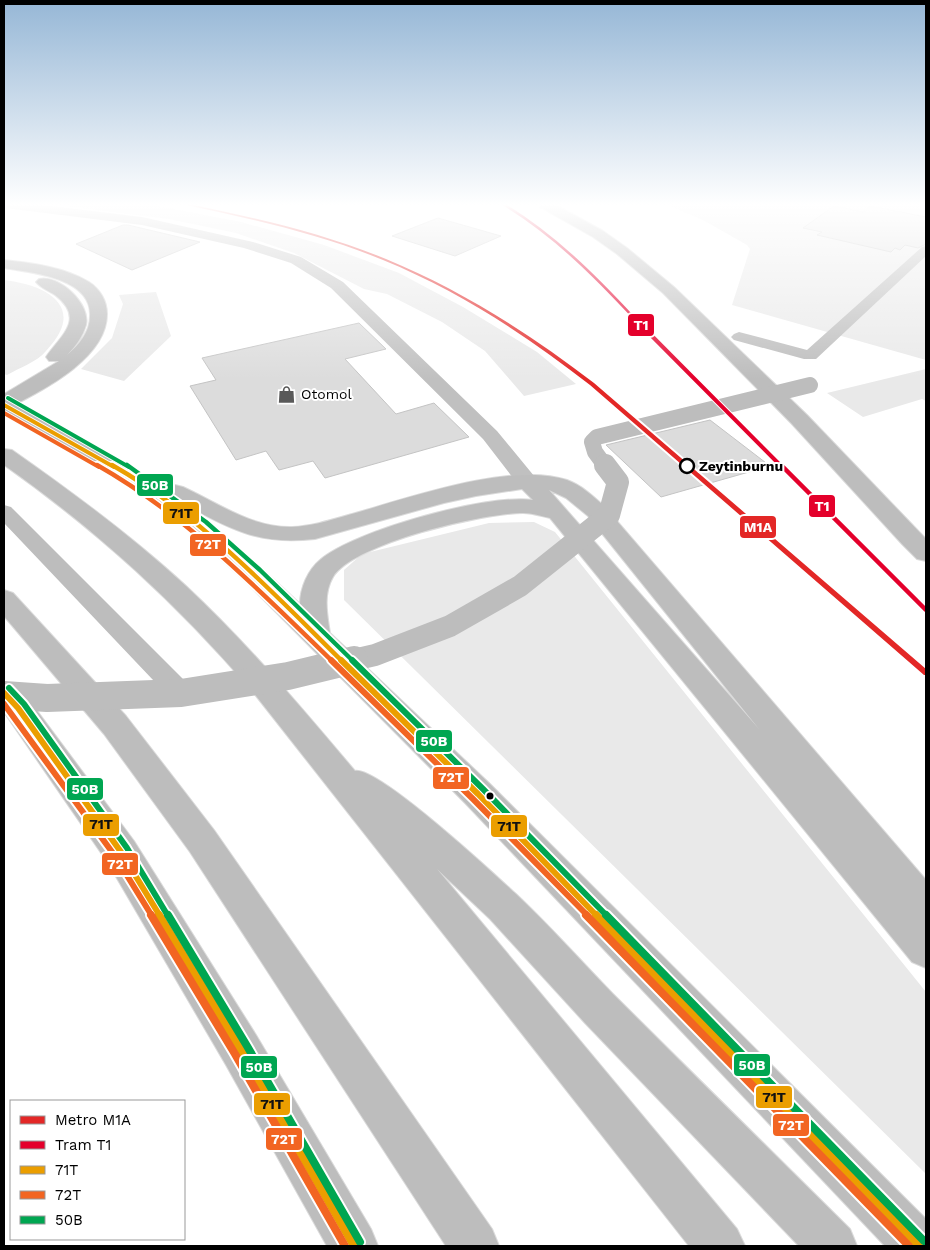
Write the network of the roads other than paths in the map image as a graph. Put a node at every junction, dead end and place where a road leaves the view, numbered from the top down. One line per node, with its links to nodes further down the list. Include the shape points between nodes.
1 (300, 262): 11 (main road, via 337,285 490,435)
2 (638, 262): 14 (main road, via 694,312)
3 (913, 262): 6 (street, via 810,356)
4 (4, 264): 8 (main road, via 75,281 95,297 100,312 96,330 73,360 42,381)
5 (4, 273): 8 (main road, via 39,280 54,287 73,301 78,312 69,343)
6 (739, 337)
7 (810, 385): 17 (street, bridge, via 597,437 592,442 595,452 618,482 610,515 520,586 450,626 367,657 288,676)
8 (7, 396): 10 (main road)
9 (4, 455): 19 (main road, via 111,534 176,592 227,644)
10 (120, 470): 11 (main road, via 180,494 237,524 266,534 294,535 474,489); 16 (main road, via 201,528)
11 (528, 482): 13 (main road); 20 (main road, via 558,484 596,511)
12 (4, 511): 17 (street)
13 (558, 513): 16 (main road, via 525,506 492,508 390,535 350,551 328,566 312,599); 21 (main road)
14 (926, 553)
15 (4, 599): 23 (main road, via 115,726 202,841)
16 (317, 636): 26 (main road, via 485,801)
17 (181, 694): 18 (street, bridge)
18 (7, 699): 22 (main road, via 121,852 241,1050)
19 (328, 762): 24 (main road); 25 (main road, via 413,824 503,907)
20 (926, 907)
21 (926, 949)
22 (354, 1246)
23 (475, 1246)
24 (720, 1246)
25 (833, 1246)
26 (919, 1246)

